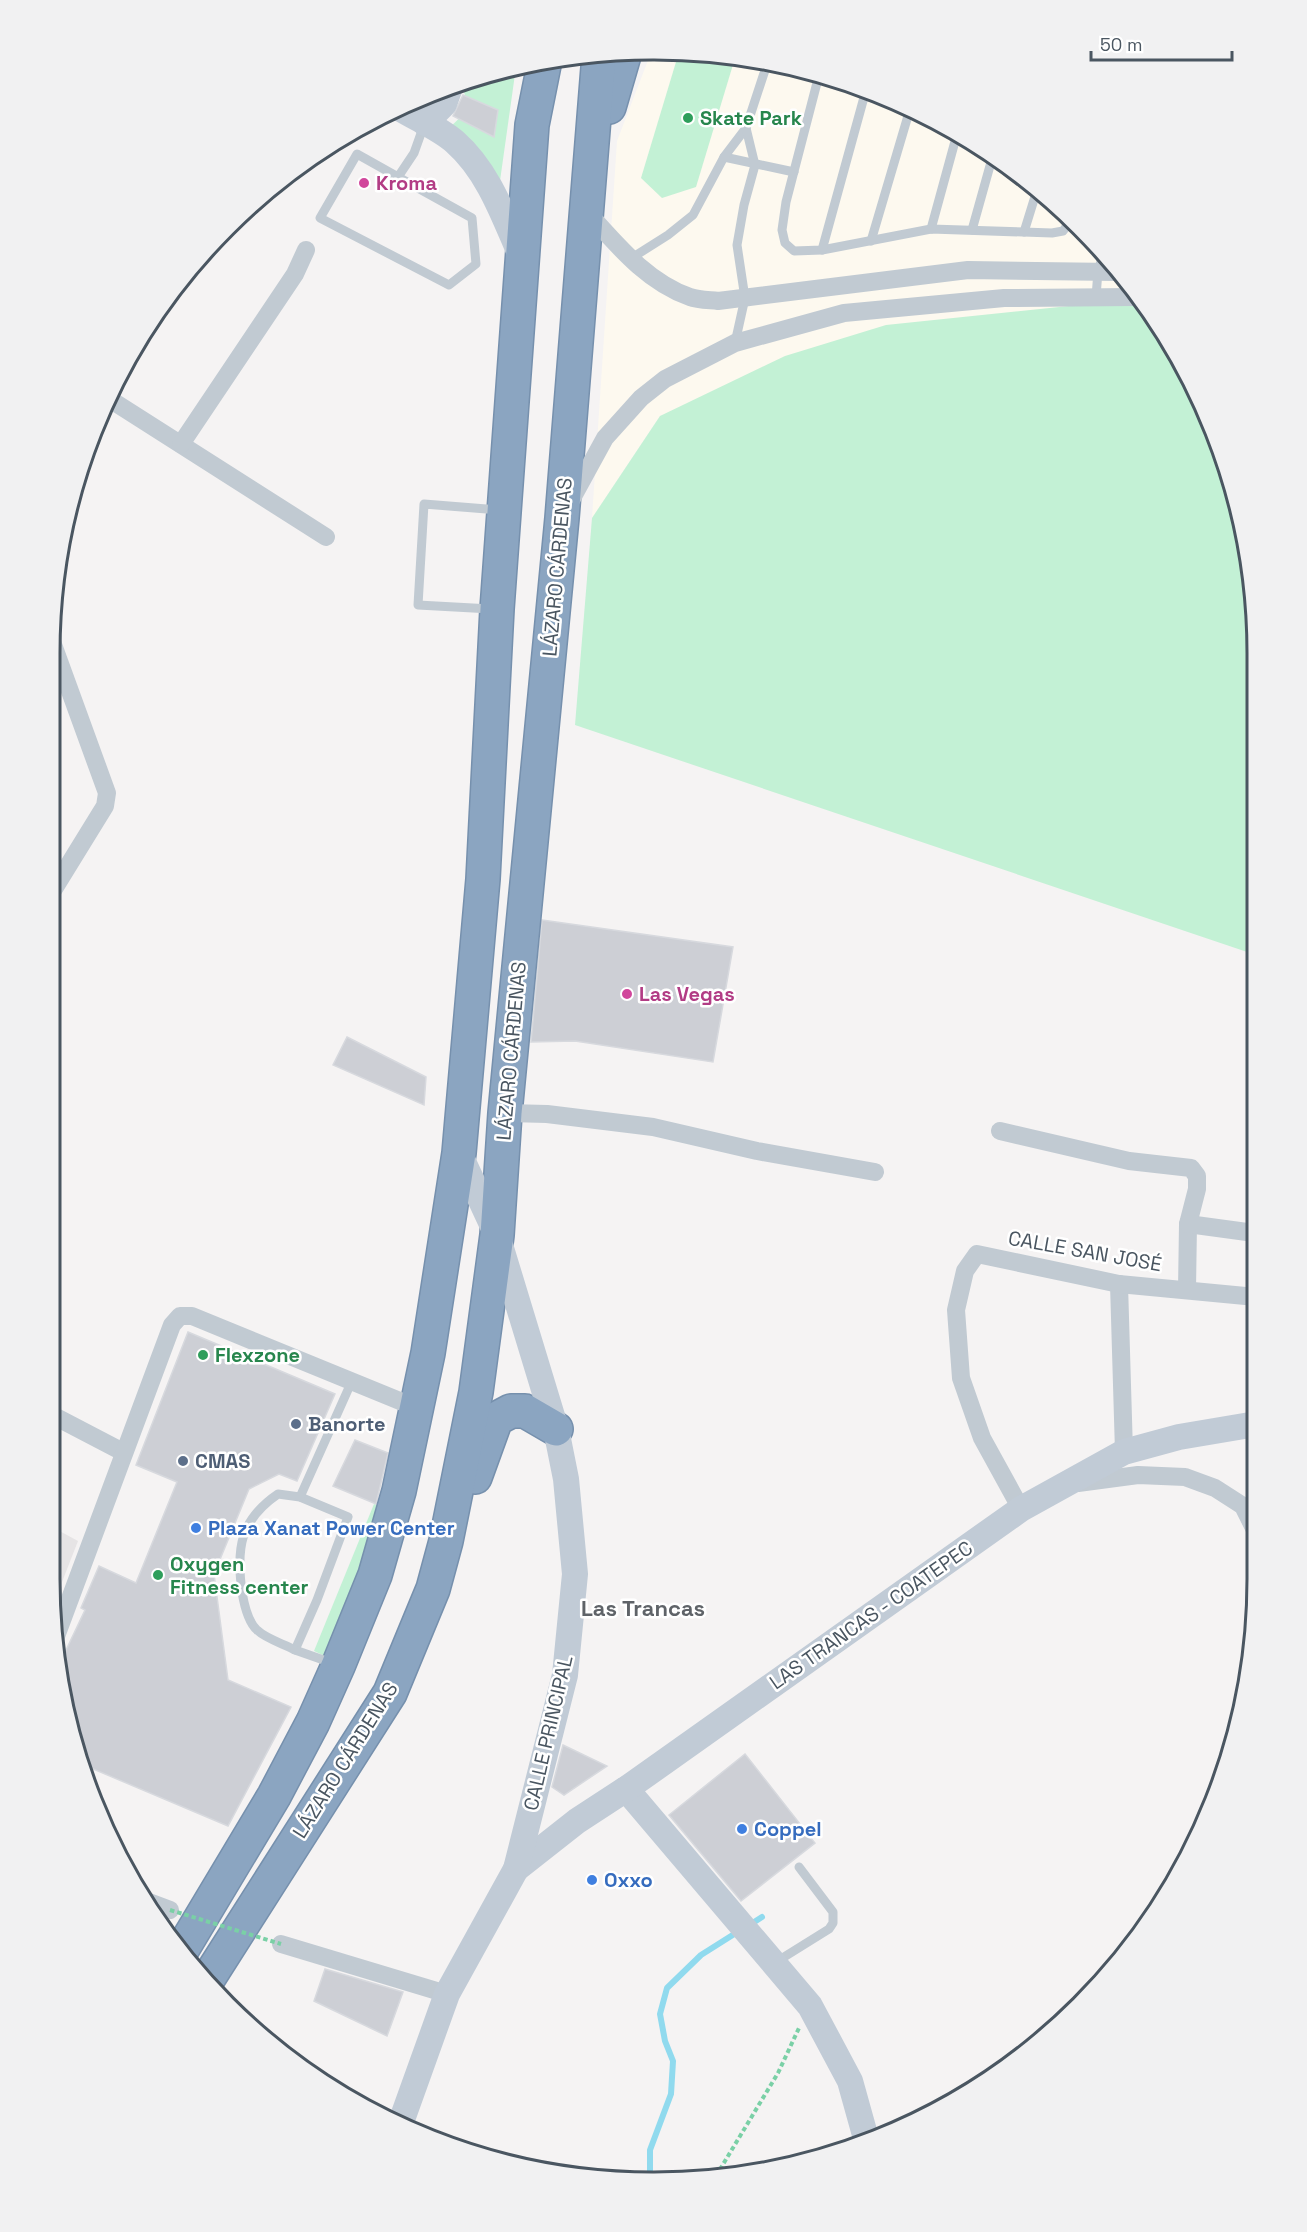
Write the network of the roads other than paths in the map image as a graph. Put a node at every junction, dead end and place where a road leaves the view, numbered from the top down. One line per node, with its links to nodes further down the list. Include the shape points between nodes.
1 (622, 61): 16 (highway)
2 (598, 63): 16 (highway, LÁZARO CÁRDENAS)
3 (543, 70): 28 (highway, LÁZARO CÁRDENAS, via 532,125)
4 (765, 70): 11 (lane)
5 (817, 83): 17 (lane)
6 (446, 97): 10 (main road)
7 (864, 98): 27 (lane)
8 (408, 113): 10 (main road)
9 (908, 117): 25 (lane)
10 (425, 123): 18 (lane, via 414,153); 28 (main road, via 454,141 478,166)
11 (746, 128): 13 (lane); 14 (lane)
12 (955, 143): 22 (lane)
13 (724, 157): 14 (lane); 29 (lane, via 693,215)
14 (755, 165): 17 (lane); 34 (lane, via 737,245)
15 (990, 165): 23 (lane)
16 (590, 169): 20 (highway, LÁZARO CÁRDENAS)
17 (794, 172): 27 (lane, via 782,230 784,243 794,251)
18 (398, 177): 18 (lane, via 472,218 476,264 449,285 320,218 357,154)
19 (1034, 198): 24 (lane)
20 (588, 213): 29 (street); 39 (highway, LÁZARO CÁRDENAS)
21 (1066, 227): 24 (lane, via 1052,233)
22 (931, 229): 23 (lane); 25 (lane)
23 (972, 230): 24 (lane)
24 (1024, 232)
25 (871, 241): 27 (lane)
26 (306, 250): 37 (street, via 295,274)
27 (822, 250)
28 (522, 258): 38 (highway, LÁZARO CÁRDENAS)
29 (630, 259): 34 (street, via 690,297 718,301)
30 (1103, 266): 34 (street, via 968,270)
31 (1105, 268): 32 (lane)
32 (1096, 297): 33 (street); 35 (street, via 1004,298 844,313)
33 (1128, 297)
34 (745, 298): 35 (lane)
35 (735, 343): 39 (street, via 665,379 641,398 605,438)
36 (116, 403): 37 (street)
37 (181, 444): 40 (street)
38 (504, 511): 41 (highway, LÁZARO CÁRDENAS); 41 (lane, via 424,504 418,605)
39 (562, 518): 44 (highway, LÁZARO CÁRDENAS)
40 (326, 537)
41 (497, 609): 46 (highway, LÁZARO CÁRDENAS, via 483,879)
42 (60, 664): 43 (street, via 107,793 105,806)
43 (60, 879)
44 (505, 1113): 47 (street, via 653,1127); 50 (highway, LÁZARO CÁRDENAS)
45 (1000, 1131): 48 (street, via 1129,1161 1191,1168 1197,1176 1197,1189)
46 (459, 1153): 50 (main road, CALLE PRINCIPAL); 55 (highway, LÁZARO CÁRDENAS)
47 (875, 1173)
48 (1188, 1224): 49 (street); 52 (street)
49 (1247, 1232)
50 (497, 1235): 58 (main road, CALLE PRINCIPAL); 65 (highway, LÁZARO CÁRDENAS, via 476,1392)
51 (1119, 1284): 52 (street, CALLE SAN JOSÉ); 60 (street); 63 (street, CALLE SAN JOSÉ, via 977,1254 965,1271 956,1310 961,1378 982,1438)
52 (1187, 1290): 53 (street, CALLE SAN JOSÉ)
53 (1247, 1296)
54 (351, 1383): 55 (street); 59 (street, via 192,1316 180,1317 172,1325); 62 (lane)
55 (417, 1408): 68 (highway, LÁZARO CÁRDENAS, via 375,1575)
56 (60, 1419): 59 (street)
57 (1247, 1426): 60 (main road, LAS TRANCAS - COATEPEC, via 1179,1437)
58 (555, 1429): 65 (highway, via 525,1411 511,1411 496,1419 461,1517); 71 (main road, CALLE PRINCIPAL, via 566,1479 575,1575 565,1675)
59 (123, 1452): 66 (street)
60 (1124, 1452): 61 (main road, LAS TRANCAS - COATEPEC)
61 (1064, 1485): 63 (main road, LAS TRANCAS - COATEPEC); 64 (street, via 1138,1474 1185,1477 1215,1488 1243,1506)
62 (300, 1497): 67 (lane, via 348,1517); 67 (lane, via 278,1494 260,1506 240,1545 239,1568 244,1606 257,1630)
63 (1021, 1509): 69 (main road, LAS TRANCAS - COATEPEC)
64 (1247, 1514)
65 (447, 1541): 74 (highway, LÁZARO CÁRDENAS, via 433,1589 390,1693)
66 (61, 1622)
67 (295, 1650): 68 (lane)
68 (338, 1666): 75 (highway, LÁZARO CÁRDENAS, via 279,1785)
69 (626, 1789): 71 (main road, LAS TRANCAS - COATEPEC); 77 (main road)
70 (799, 1867): 77 (lane, via 833,1912 833,1923 830,1929)
71 (516, 1869): 80 (main road, CALLE PRINCIPAL)
72 (159, 1906): 73 (street)
73 (170, 1910)
74 (231, 1942): 78 (highway, LÁZARO CÁRDENAS); 79 (main road, via 228,1962)
75 (186, 1943)
76 (281, 1944): 80 (street)
77 (774, 1963): 82 (main road, via 810,2006 850,2080)
78 (211, 1974)
79 (218, 1981)
80 (447, 1995): 81 (main road, CALLE PRINCIPAL)
81 (403, 2117)
82 (865, 2133)

